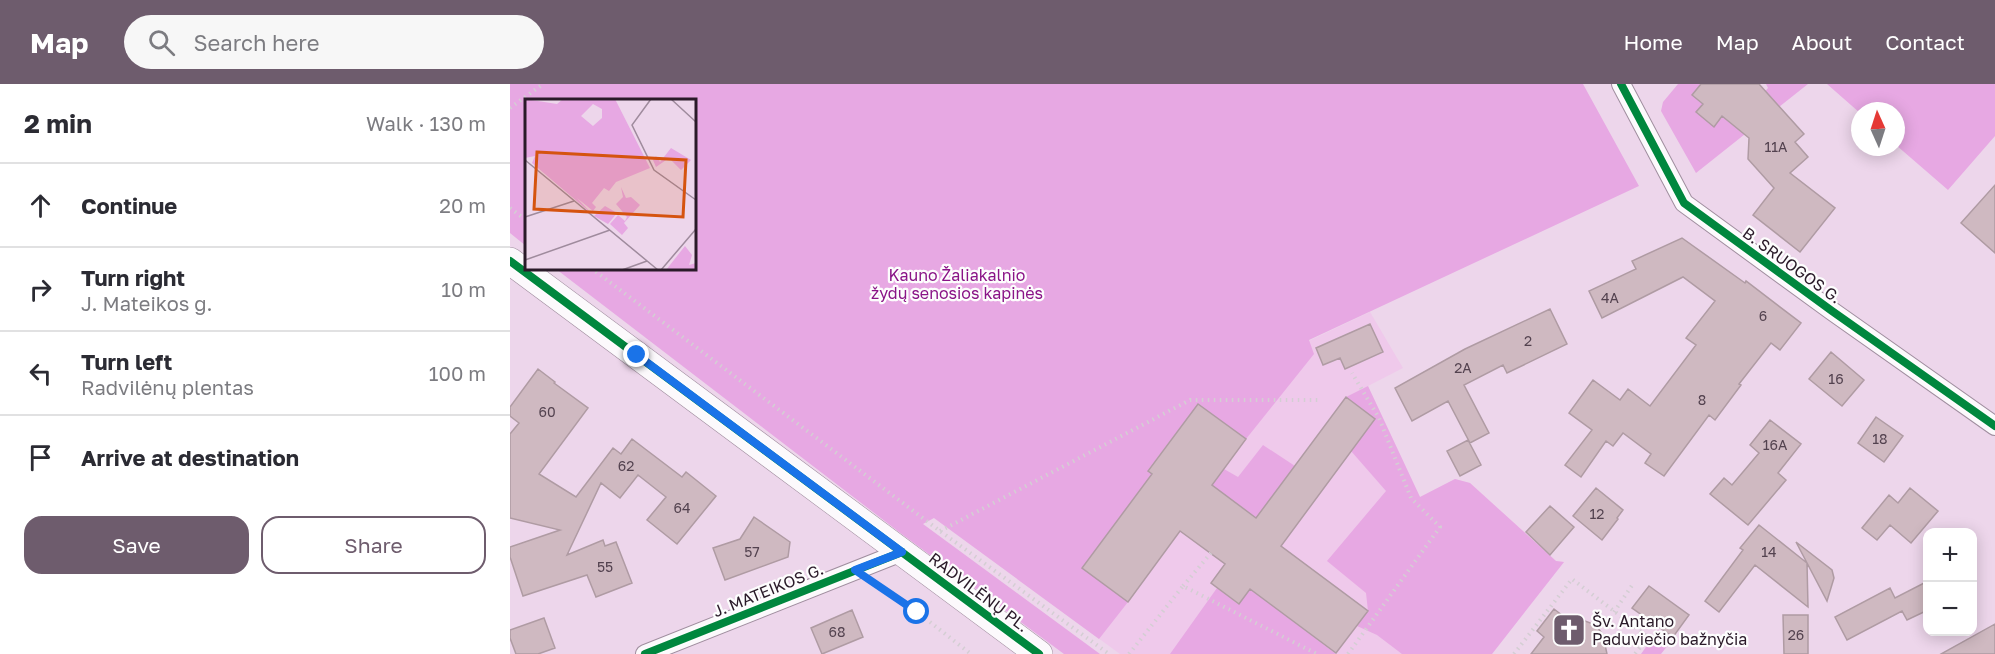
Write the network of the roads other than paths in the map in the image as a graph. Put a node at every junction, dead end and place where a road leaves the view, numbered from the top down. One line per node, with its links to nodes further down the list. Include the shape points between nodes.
1 (1621, 84): 3 (street, B. SRUOGOS G., via 1684,203)
2 (510, 261): 4 (street, RADVILĖNŲ PL.)
3 (1995, 426)
4 (902, 552): 5 (street, J. MATEIKOS G.); 6 (street, RADVILĖNŲ PL.)
5 (645, 654)
6 (1040, 654)

